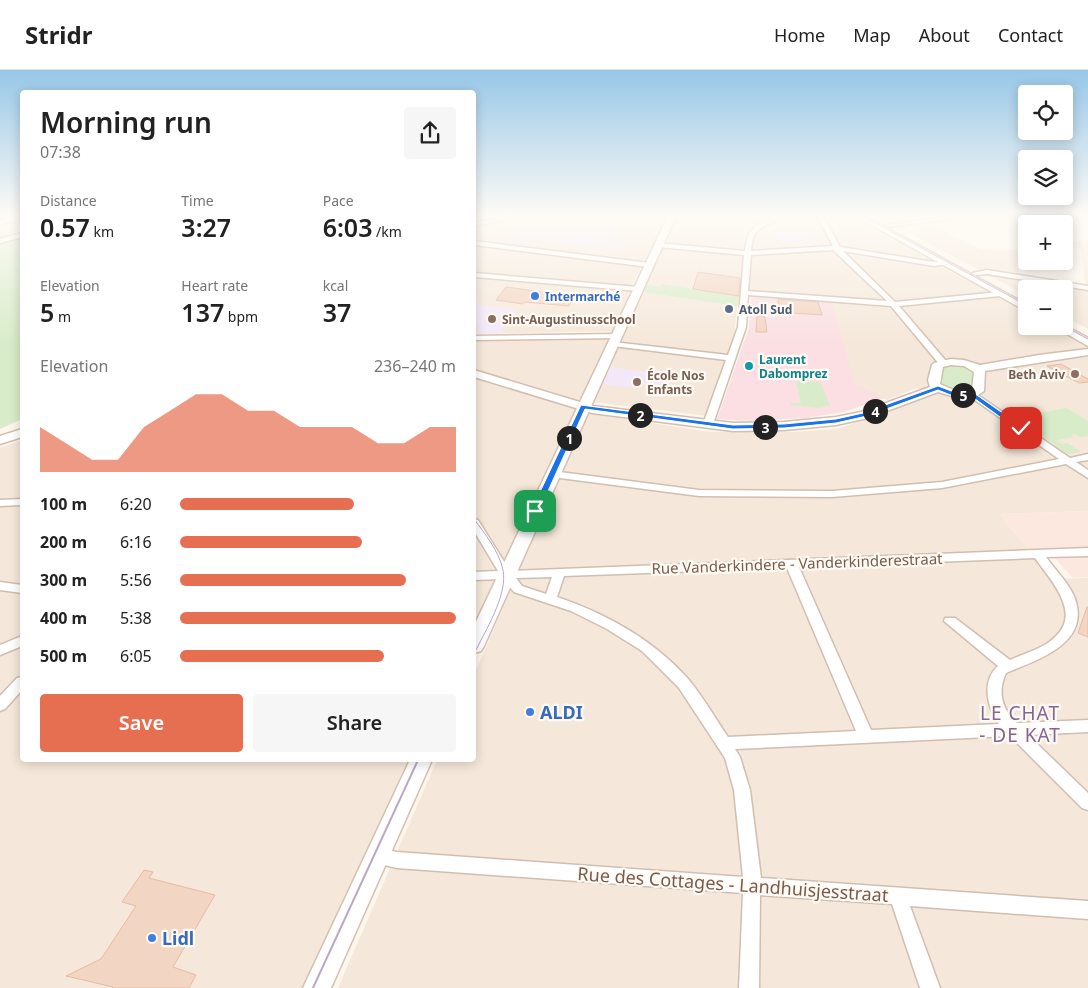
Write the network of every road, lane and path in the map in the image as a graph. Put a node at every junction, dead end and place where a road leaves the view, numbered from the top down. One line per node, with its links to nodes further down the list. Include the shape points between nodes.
1 (600, 259): 9 (street)
2 (652, 259): 9 (main road)
3 (747, 259): 14 (street)
4 (848, 259): 17 (street)
5 (903, 259): 8 (street)
6 (937, 259): 8 (main road)
7 (951, 259): 10 (main road)
8 (945, 263): 15 (main road)
9 (649, 265): 13 (main road)
10 (975, 272): 12 (street); 16 (main road)
11 (476, 275): 13 (street)
12 (1088, 288)
13 (638, 289): 23 (main road)
14 (746, 293): 17 (street); 26 (street, via 742,327)
15 (1000, 294): 17 (street); 18 (main road)
16 (1018, 296)
17 (894, 304): 27 (street)
18 (1018, 304)
19 (1073, 325): 21 (main road)
20 (1073, 334): 24 (main road)
21 (1088, 334)
22 (476, 338): 23 (street)
23 (614, 340): 26 (street); 32 (main road)
24 (1088, 343)
25 (1088, 352): 28 (street)
26 (732, 358): 33 (street)
27 (943, 363): 28 (street, via 962,363); 30 (street, via 938,365 934,380)
28 (978, 369): 31 (street, via 981,373 979,389)
29 (476, 374): 32 (street)
30 (938, 388): 31 (street, via 953,394); 33 (street, via 864,415 836,421 784,426)
31 (972, 394): 37 (street)
32 (583, 406): 33 (street); 38 (main road)
33 (708, 424)
34 (20, 435): 35 (street)
35 (0, 440)
36 (1088, 457): 37 (street)
37 (1068, 461): 38 (street, via 942,485 832,494 699,493); 39 (street)
38 (552, 474): 46 (main road)
39 (1088, 476)
40 (20, 502): 41 (street)
41 (0, 503)
42 (476, 525): 46 (street)
43 (1088, 552): 44 (street, Rue Vanderkindere - Vanderkinderestraat)
44 (1038, 554): 45 (street, Rue Vanderkindere - Vanderkinderestraat); 56 (street, via 1065,591 1072,620 1064,638)
45 (791, 563): 47 (street, Rue Vanderkindere - Vanderkinderestraat); 62 (street)
46 (506, 574): 47 (street, Rue Vanderkindere - Vanderkinderestraat); 48 (street, Rue Vanderkindere - Vanderkinderestraat); 51 (street, via 518,589); 54 (main road)
47 (559, 574): 51 (street)
48 (476, 576)
49 (0, 586): 50 (street)
50 (20, 590)
51 (550, 599): 63 (street, via 612,626 647,648 684,684)
52 (950, 621): 56 (street)
53 (20, 642): 55 (street)
54 (476, 642)
55 (0, 650)
56 (1009, 667): 61 (street, via 1001,670 994,685 995,699 1003,719)
57 (20, 684): 59 (street)
58 (20, 698): 59 (street)
59 (4, 702)
60 (1088, 726): 61 (street)
61 (1014, 729): 62 (street); 65 (street)
62 (866, 736): 63 (street)
63 (724, 742): 67 (street, via 742,790)
64 (420, 762): 66 (main road)
65 (1088, 803)
66 (378, 856): 67 (street, Rue des Cottages - Landhuisjesstraat, via 397,860); 70 (main road)
67 (752, 885): 68 (street, Rue des Cottages - Landhuisjesstraat); 71 (street)
68 (898, 896): 69 (street, Rue des Cottages - Landhuisjesstraat); 72 (street)
69 (1088, 910)
70 (317, 988)
71 (749, 988)
72 (930, 988)

